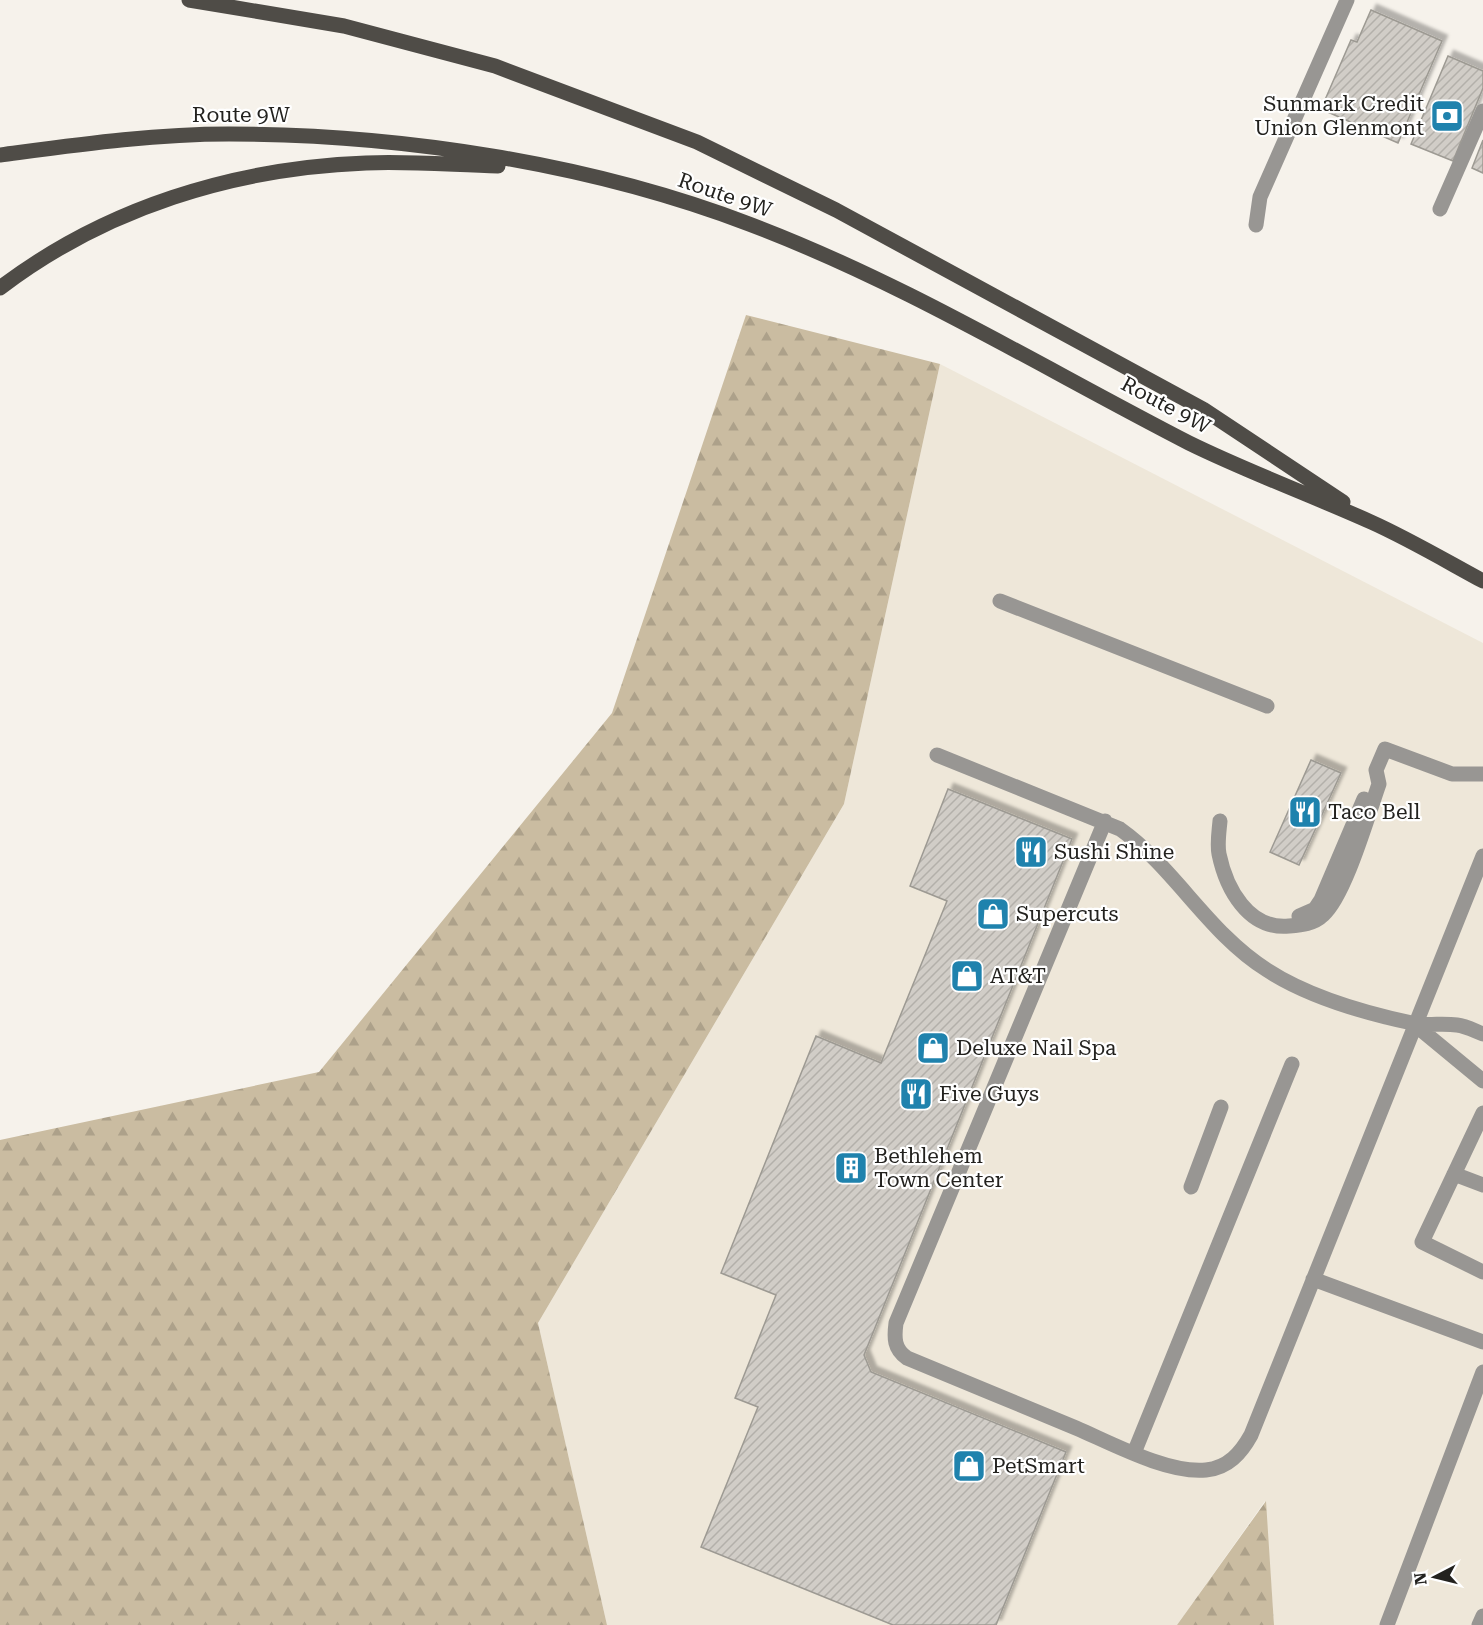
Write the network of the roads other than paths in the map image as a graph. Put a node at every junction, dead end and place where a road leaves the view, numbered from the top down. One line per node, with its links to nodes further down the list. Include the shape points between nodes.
1 (189, 0): 9 (main road, Route 9W, via 344,26 486,64 697,142 836,210 1203,409)
2 (1347, 0): 7 (lane, via 1260,197)
3 (1483, 111): 6 (lane)
4 (0, 155): 5 (main road, Route 9W, via 140,139 270,135 397,143)
5 (542, 167): 8 (main road, via 368,163 244,177 202,187 120,218 46,256); 9 (main road, Route 9W, via 647,191 752,225 957,318 1191,444)
6 (1440, 210)
7 (1256, 225)
8 (0, 288)
9 (1376, 524): 10 (main road, Route 9W)
10 (1483, 581)
11 (1000, 601): 12 (lane)
12 (1267, 706)
13 (937, 755): 16 (lane)
14 (1483, 774): 15 (lane, via 1452,774 1385,749 1321,900 1307,914 1296,918 1273,917 1253,905 1236,879)
15 (1220, 821)
16 (1105, 822): 18 (lane, via 1129,835 1206,918 1267,970 1310,993); 31 (lane, via 895,1333 899,1353 907,1358)
17 (1483, 856): 18 (lane)
18 (1414, 1024): 19 (lane, via 1459,1025); 21 (lane); 28 (lane)
19 (1483, 1034)
20 (1292, 1064): 31 (lane)
21 (1483, 1081)
22 (1221, 1107): 26 (lane)
23 (1483, 1113): 24 (lane)
24 (1454, 1174): 25 (lane); 27 (lane, via 1422,1242)
25 (1483, 1185)
26 (1191, 1187)
27 (1483, 1272)
28 (1313, 1279): 29 (lane); 31 (lane, via 1259,1419 1243,1450 1232,1460 1207,1470 1179,1468)
29 (1483, 1342)
30 (1483, 1372): 33 (lane)
31 (1134, 1453)
32 (1483, 1616): 34 (lane)
33 (1387, 1625)
34 (1479, 1625)

